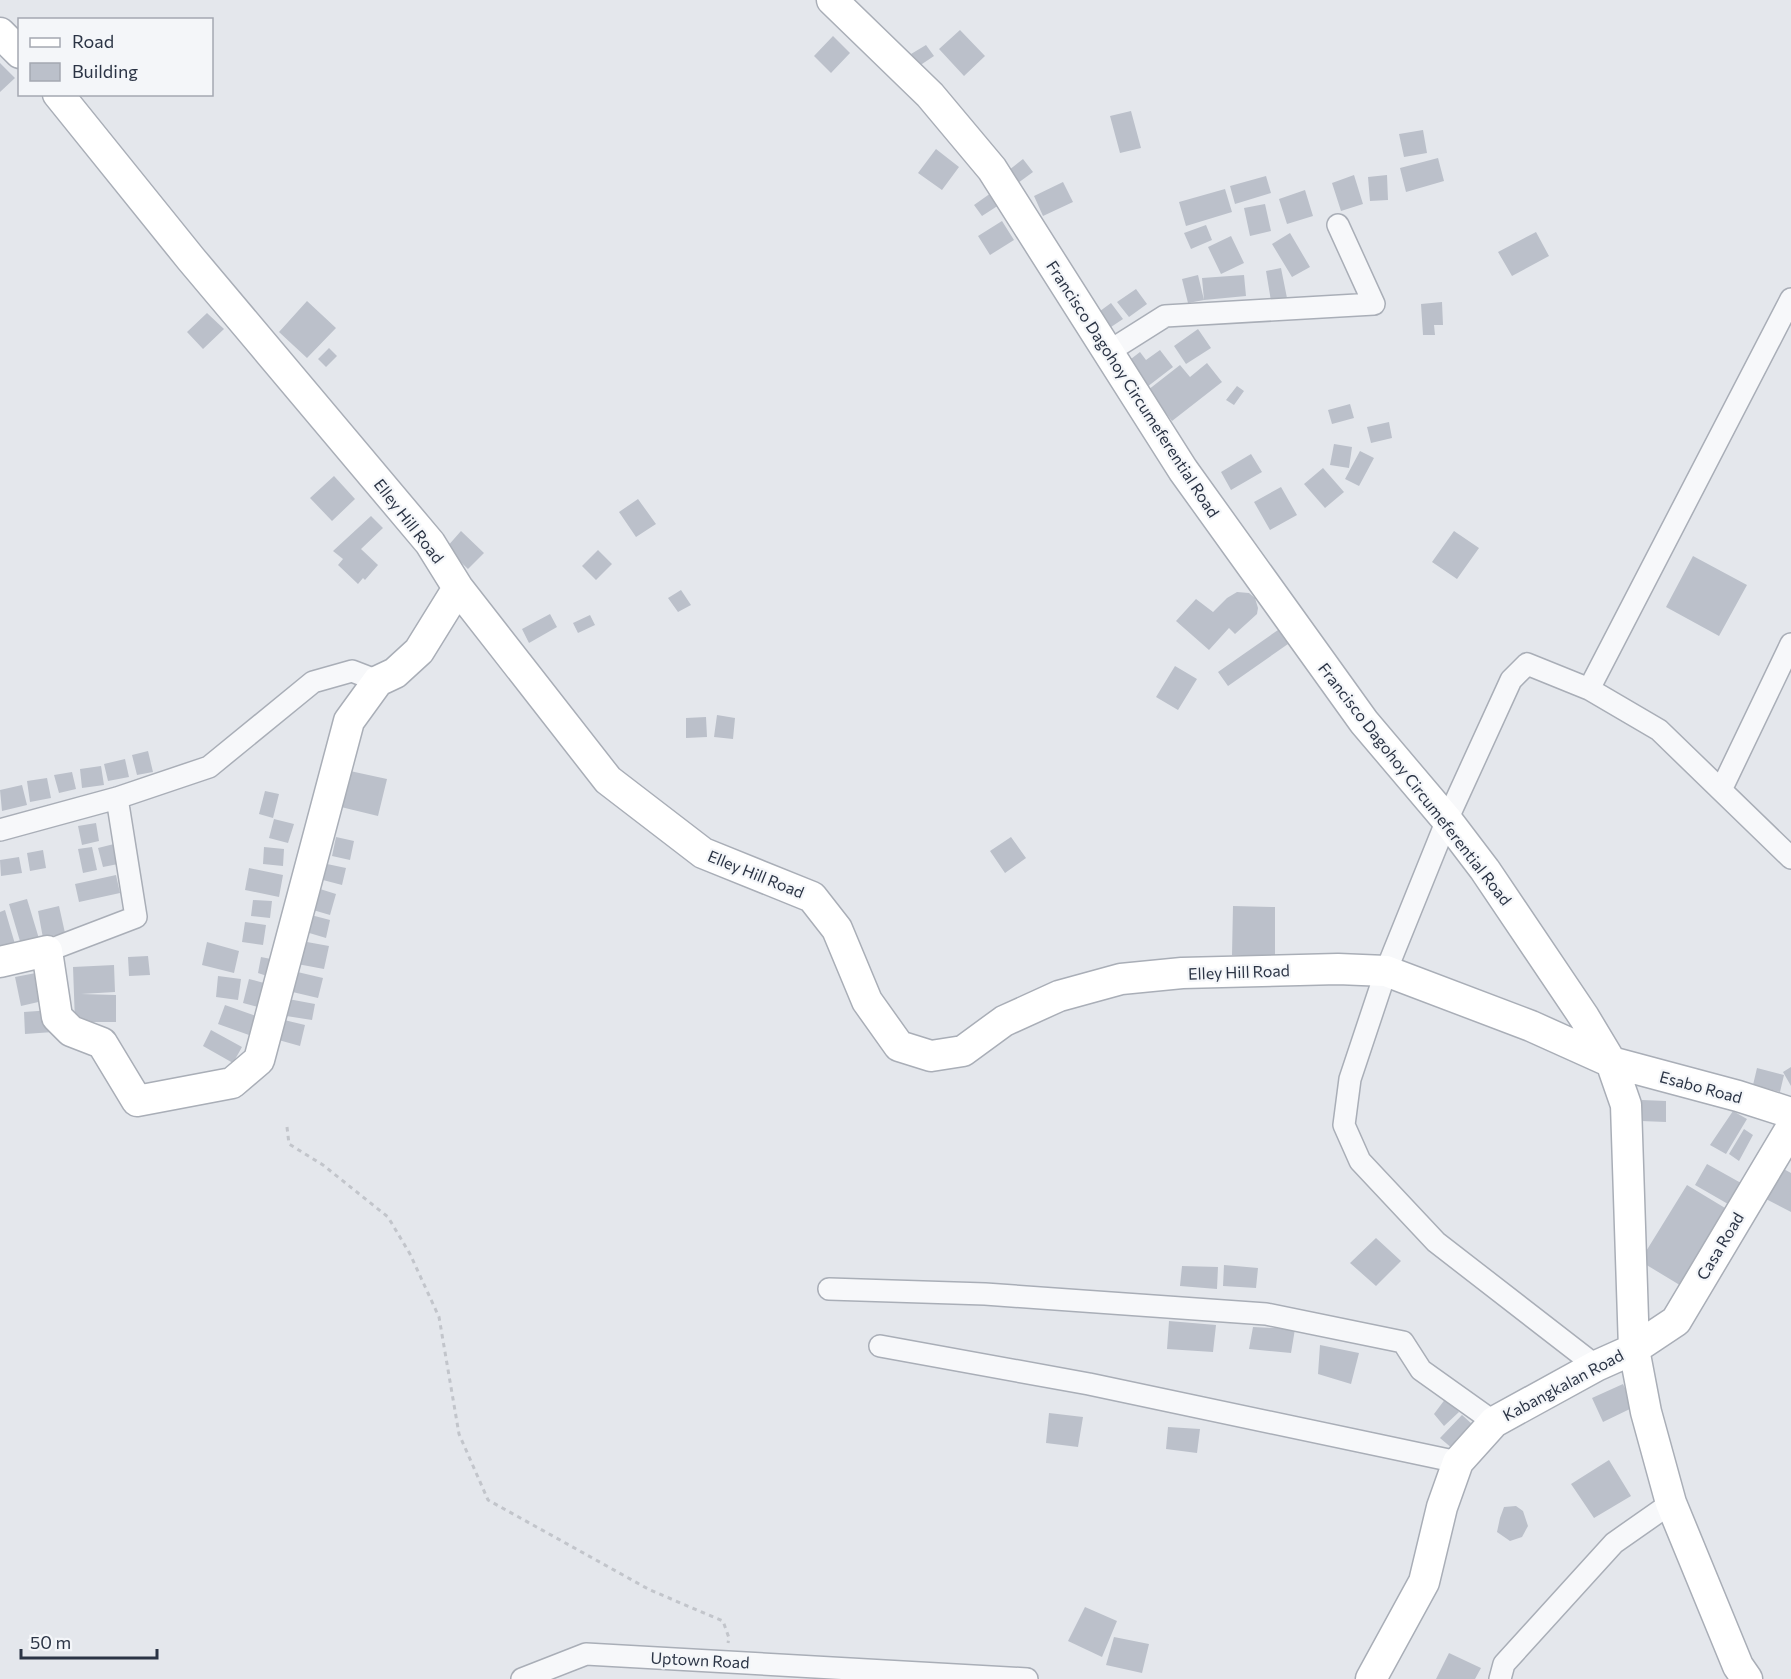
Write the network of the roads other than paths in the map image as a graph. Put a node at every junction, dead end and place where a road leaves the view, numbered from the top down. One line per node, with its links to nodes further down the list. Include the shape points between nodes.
1 (832, 0): 7 (street, Francisco Dagohoy Circumeferential Road, via 930,95 992,169)
2 (0, 33): 3 (street)
3 (18, 51)
4 (60, 96): 8 (street, Elley Hill Road, via 429,543)
5 (1338, 225): 7 (street, via 1374,304 1165,316)
6 (1791, 299): 11 (street)
7 (1108, 352): 14 (street, Francisco Dagohoy Circumeferential Road, via 1183,470 1292,624 1364,722)
8 (459, 588): 10 (street, via 419,651 395,673); 19 (street, Elley Hill Road, via 608,780 703,853 812,897 837,929 867,1001 899,1046 931,1056 963,1051 1004,1021 1059,996 1121,978 1182,973)
9 (1791, 644): 12 (street)
10 (378, 681): 13 (street, via 352,671 313,682 209,767); 17 (street, via 350,721 259,1060 232,1083 137,1101 102,1043 71,1031 57,1017)
11 (1589, 689): 12 (street, via 1659,730); 14 (street, via 1527,664 1511,681)
12 (1721, 790): 16 (street)
13 (117, 798): 15 (street); 17 (street, via 136,917)
14 (1447, 820): 19 (street); 20 (street, Francisco Dagohoy Circumeferential Road, via 1485,870)
15 (0, 830)
16 (1791, 858)
17 (47, 951): 18 (street)
18 (0, 962)
19 (1386, 971): 20 (street, Elley Hill Road, via 1530,1026); 26 (street, via 1350,1079 1344,1125 1360,1161 1436,1242)
20 (1611, 1062): 21 (street, Esabo Road); 25 (street, Francisco Dagohoy Circumeferential Road, via 1626,1105)
21 (1791, 1113)
22 (1791, 1128): 25 (street, Casa Road, via 1676,1321)
23 (829, 1289): 27 (street, via 985,1294 1266,1314 1403,1342 1421,1370)
24 (880, 1346): 28 (street, via 1089,1384)
25 (1634, 1348): 26 (street, Kabangkalan Road); 29 (street, Francisco Dagohoy Circumeferential Road, via 1646,1412)
26 (1596, 1366): 27 (street, Kabangkalan Road)
27 (1494, 1422): 28 (street, Kabangkalan Road)
28 (1458, 1462): 32 (street, Kabangkalan Road, via 1442,1507 1424,1582)
29 (1671, 1503): 33 (street, via 1614,1543 1504,1664); 34 (street, Francisco Dagohoy Circumeferential Road, via 1737,1666)
30 (522, 1679): 31 (street, Uptown Road, via 586,1654)
31 (1027, 1679)
32 (1371, 1679)
33 (1500, 1679)
34 (1747, 1679)

